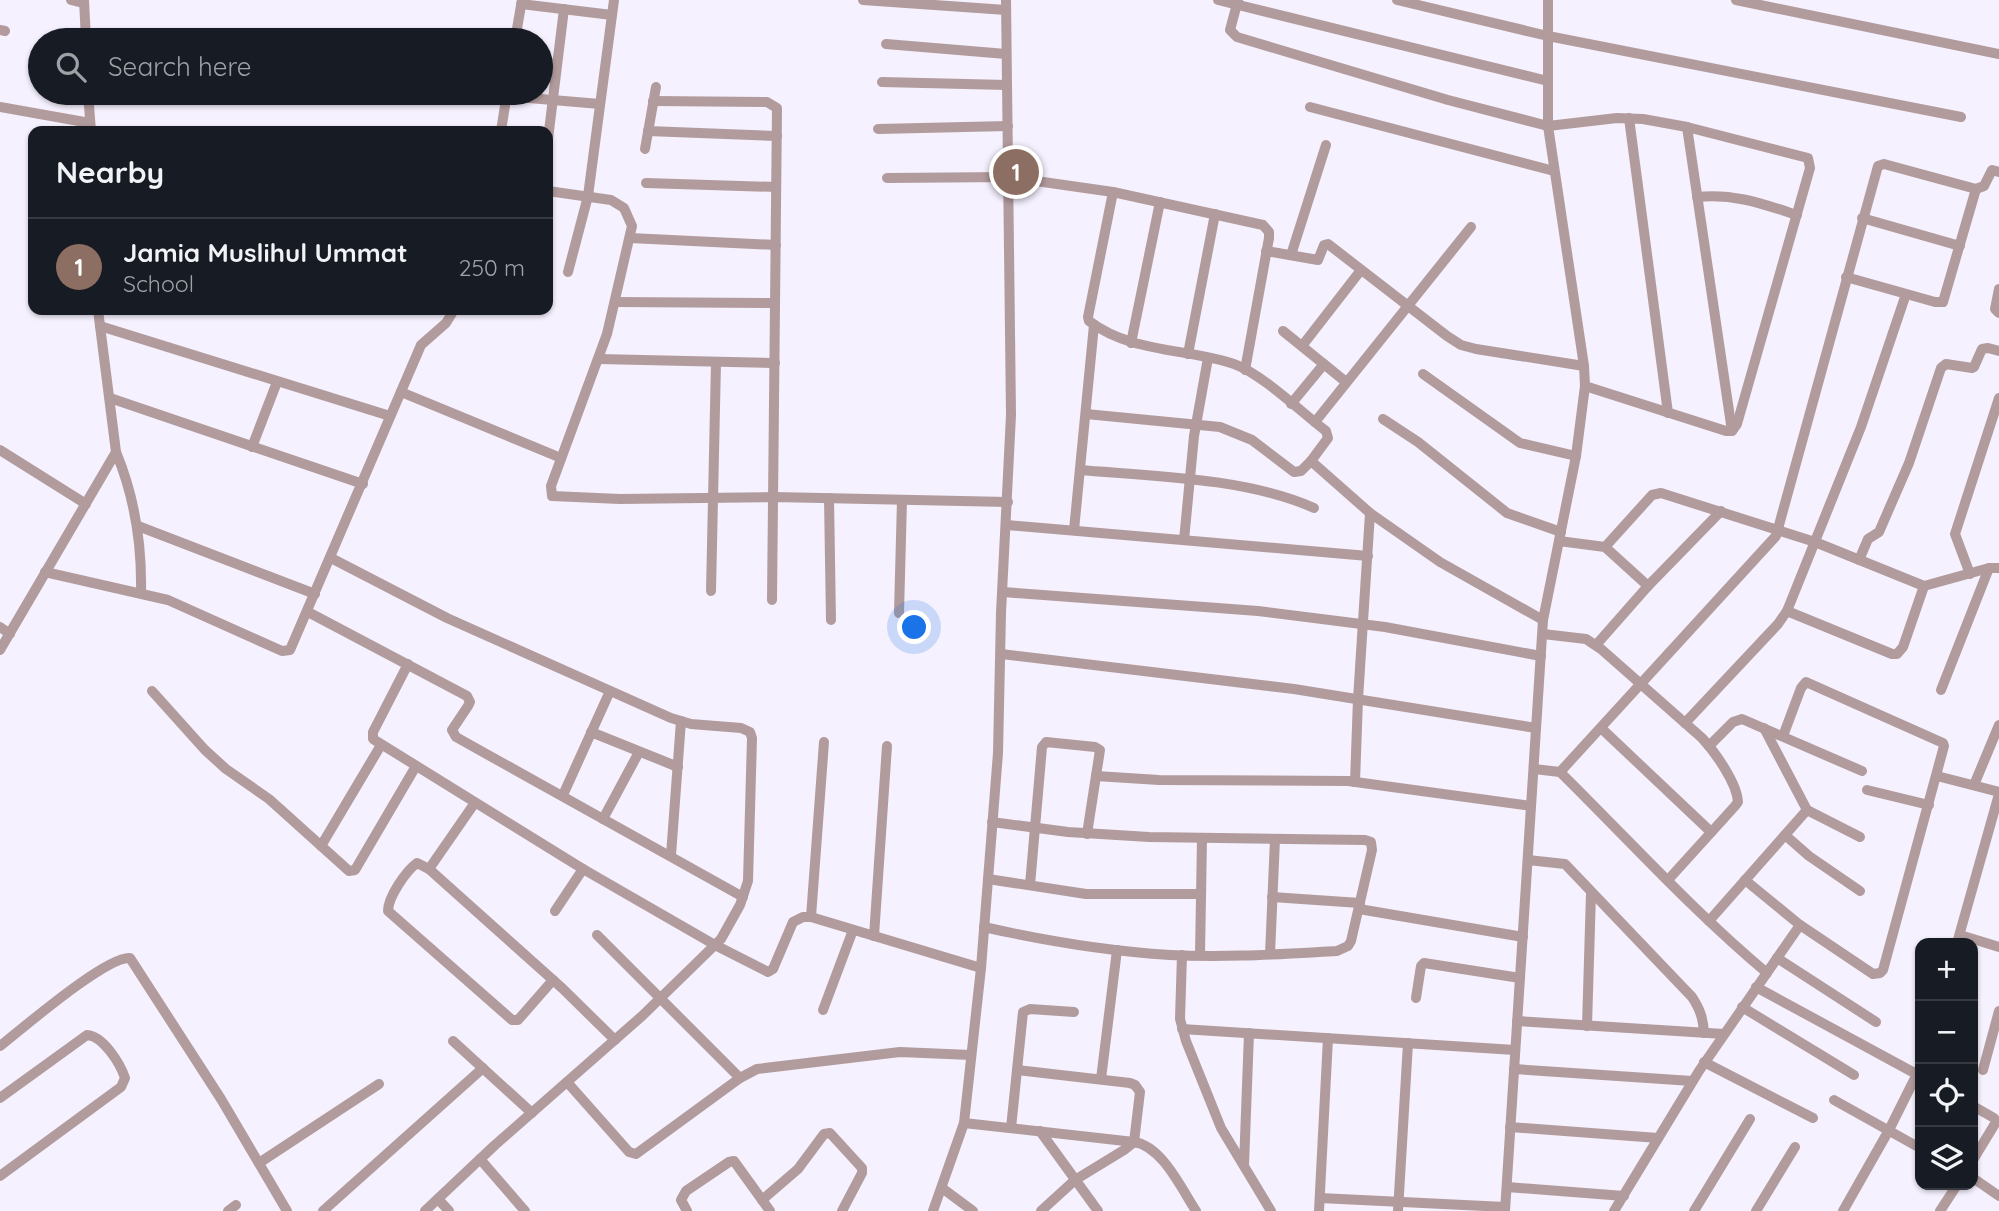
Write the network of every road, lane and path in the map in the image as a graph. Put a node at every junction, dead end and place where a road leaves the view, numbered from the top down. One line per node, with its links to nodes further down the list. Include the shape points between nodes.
1 (71, 0): 8 (street)
2 (614, 0): 13 (street)
3 (863, 0): 11 (street)
4 (1218, 0): 10 (street)
5 (1397, 0): 16 (street)
6 (1548, 0): 16 (street)
7 (1736, 0): 19 (street)
8 (84, 2): 14 (street)
9 (521, 2): 12 (street); 15 (street)
10 (1237, 2): 20 (street); 39 (street, via 1230,30 1237,37)
11 (1006, 5): 18 (street)
12 (564, 9): 13 (street); 24 (street)
13 (612, 15): 26 (street)
14 (85, 28)
15 (517, 28)
16 (1548, 36): 20 (street); 32 (street)
17 (886, 44): 18 (street)
18 (1006, 54): 22 (street)
19 (1999, 54)
20 (1548, 81): 39 (street)
21 (882, 82): 22 (street)
22 (1007, 85): 38 (street)
23 (656, 87): 25 (street)
24 (553, 100): 26 (street)
25 (653, 101): 42 (street); 43 (street, via 767,102 776,108)
26 (600, 104): 55 (street)
27 (89, 105): 35 (street)
28 (504, 105): 36 (street)
29 (552, 105): 37 (street)
30 (0, 107): 34 (street)
31 (1310, 107): 46 (street)
32 (1961, 117)
33 (1629, 118): 39 (street); 40 (street); 100 (street)
34 (86, 126)
35 (90, 126)
36 (501, 126)
37 (550, 126)
38 (1008, 126): 41 (street); 48 (street)
39 (1548, 126): 46 (street)
40 (1687, 127): 56 (street); 59 (street, via 1808,158 1810,168)
41 (878, 129)
42 (648, 131): 43 (street); 45 (street)
43 (777, 136): 51 (street)
44 (1326, 145): 66 (street)
45 (645, 149)
46 (1554, 171): 90 (street)
47 (1999, 172): 52 (street, via 1992,170 1984,186)
48 (1008, 177): 49 (street); 54 (street); 120 (street)
49 (887, 178)
50 (646, 183): 51 (street)
51 (776, 187): 63 (street)
52 (1976, 189): 60 (street, via 1881,164); 64 (street)
53 (553, 192): 55 (street)
54 (1113, 192): 57 (street); 78 (street, via 1088,317)
55 (588, 196): 62 (street, via 624,208 632,226); 68 (street)
56 (1697, 197): 59 (street, via 1743,198); 106 (street)
57 (1160, 202): 58 (street); 81 (street)
58 (1215, 214): 65 (street, via 1263,225 1269,232); 84 (street)
59 (1797, 215): 106 (street)
60 (1863, 218): 64 (street); 69 (street)
61 (1471, 227): 74 (street)
62 (630, 239): 63 (street); 72 (street)
63 (776, 245): 73 (street)
64 (1960, 246): 71 (street, via 1943,302)
65 (1266, 251): 66 (street); 91 (street)
66 (1291, 255): 67 (street, via 1318,260 1328,244)
67 (1361, 270): 74 (street); 82 (street)
68 (568, 272)
69 (1846, 277): 71 (street); 127 (street)
70 (1999, 289): 75 (street, via 1995,309)
71 (1906, 294): 131 (street, via 1861,427)
72 (616, 302): 73 (street); 86 (street)
73 (775, 303): 88 (street)
74 (1407, 305): 90 (street, via 1461,345); 94 (street)
75 (1999, 313)
76 (99, 315): 79 (street)
77 (451, 315): 96 (street, via 421,345)
78 (1094, 325): 81 (street); 101 (street)
79 (100, 326): 93 (street); 97 (street)
80 (1283, 331): 82 (street)
81 (1131, 343): 84 (street)
82 (1302, 346): 89 (street)
83 (1999, 351): 135 (street, via 1982,349 1972,368 1947,364 1941,368 1909,463 1879,532 1868,539)
84 (1188, 354): 85 (street)
85 (1208, 358): 91 (street); 105 (street)
86 (599, 359): 87 (street); 111 (street)
87 (716, 362): 88 (street); 117 (street)
88 (775, 363): 116 (street)
89 (1324, 364): 94 (street); 99 (street)
90 (1584, 366): 95 (street)
91 (1245, 370): 99 (street)
92 (1423, 374): 110 (street, via 1520,443)
93 (277, 382): 102 (street); 107 (street)
94 (1346, 382): 104 (street)
95 (1585, 386): 100 (street); 110 (street)
96 (401, 392): 102 (street); 111 (street)
97 (110, 398): 107 (street); 109 (street)
98 (1999, 398): 138 (street, via 1955,534)
99 (1291, 404): 104 (street)
100 (1668, 413): 106 (street)
101 (1086, 414): 105 (street); 113 (street)
102 (390, 416): 115 (street)
103 (1383, 419): 129 (street, via 1507,513)
104 (1315, 422): 112 (street, via 1328,438)
105 (1196, 423): 112 (street, via 1237,432 1294,472); 114 (street)
106 (1732, 430)
107 (252, 447): 115 (street)
108 (0, 450): 121 (street)
109 (116, 452): 121 (street); 126 (street)
110 (1576, 456): 129 (street)
111 (561, 458): 117 (street, via 550,492 556,498)
112 (1311, 461): 124 (street)
113 (1080, 470): 114 (street); 128 (street)
114 (1189, 479): 122 (street, via 1271,493); 130 (street)
115 (363, 484): 134 (street)
116 (774, 497): 117 (street); 118 (street); 145 (street)
117 (712, 498): 141 (street)
118 (830, 498): 119 (street); 149 (street)
119 (902, 500): 120 (street); 148 (street)
120 (1008, 502): 125 (street)
121 (86, 504): 137 (street)
122 (1314, 509)
123 (1721, 511): 127 (street); 132 (street, via 1655,493); 139 (street)
124 (1370, 513): 133 (street); 150 (street, via 1440,562)
125 (1007, 525): 128 (street); 143 (street)
126 (138, 526): 142 (street); 144 (street)
127 (1779, 529): 131 (street); 160 (street)
128 (1074, 530): 130 (street)
129 (1560, 537): 132 (street); 150 (street)
130 (1184, 540): 133 (street)
131 (1815, 542): 135 (street); 146 (street)
132 (1605, 547): 139 (street)
133 (1368, 556): 151 (street)
134 (331, 558): 144 (street); 163 (street, via 447,618)
135 (1859, 560): 140 (street)
136 (1996, 567): 138 (street); 161 (street)
137 (45, 572): 142 (street); 153 (street)
138 (1970, 574): 140 (street)
139 (1648, 586): 155 (street)
140 (1924, 586): 146 (street, via 1897,654)
141 (711, 591)
142 (141, 592): 147 (street, via 286,652 293,647)
143 (1003, 592): 151 (street, via 1164,602); 157 (street)
144 (315, 594): 147 (street)
145 (772, 600)
146 (1787, 611): 166 (street)
147 (307, 612): 159 (street)
148 (898, 613)
149 (831, 620)
150 (1543, 620): 154 (street)
151 (1364, 624): 158 (street); 164 (street)
152 (0, 627): 153 (street)
153 (9, 634): 156 (street)
154 (1542, 634): 155 (street); 158 (street)
155 (1596, 645): 160 (street)
156 (0, 650)
157 (1000, 653): 164 (street); 195 (street)
158 (1541, 656): 168 (street)
159 (408, 664): 174 (street, via 372,736); 189 (street, via 469,699 452,730 456,737)
160 (1641, 686): 166 (street); 169 (street)
161 (1941, 690)
162 (152, 691): 203 (street, via 205,750)
163 (610, 691): 165 (street); 171 (street)
164 (1357, 699): 168 (street); 185 (street)
165 (681, 721): 179 (street); 215 (street, via 750,732 750,859)
166 (1685, 723): 176 (street)
167 (1999, 725): 186 (street)
168 (1536, 728): 180 (street)
169 (1601, 728): 182 (street); 197 (street)
170 (1764, 728): 172 (street); 176 (street, via 1737,720); 193 (street)
171 (591, 732): 177 (street); 189 (street)
172 (1783, 736): 181 (street); 184 (street, via 1806,682 1942,743)
173 (824, 742): 219 (street)
174 (382, 745): 178 (street); 203 (street)
175 (887, 746): 225 (street)
176 (1709, 746): 197 (street, via 1738,797)
177 (639, 751): 179 (street); 194 (street)
178 (416, 766): 190 (street); 203 (street, via 355,870 349,871)
179 (678, 767): 204 (street)
180 (1534, 769): 182 (street); 192 (street)
181 (1862, 771)
182 (1560, 772): 209 (street)
183 (1096, 776): 185 (street); 196 (street, via 1098,749 1049,741 1043,744); 198 (street)
184 (1937, 776): 186 (street); 191 (street)
185 (1355, 782): 192 (street)
186 (1974, 785): 188 (street)
187 (1867, 790): 191 (street)
188 (1999, 793): 227 (street)
189 (563, 795): 194 (street)
190 (474, 804): 206 (street); 207 (street)
191 (1929, 805): 221 (street, via 1880,974)
192 (1531, 806): 205 (street)
193 (1807, 810): 199 (street); 200 (street)
194 (603, 819): 204 (street)
195 (992, 822): 196 (street); 208 (street)
196 (1035, 828): 198 (street); 211 (street)
197 (1712, 832): 209 (street)
198 (1087, 834): 201 (street)
199 (1785, 835): 210 (street); 212 (street)
200 (1860, 837)
201 (1202, 838): 202 (street); 214 (street)
202 (1275, 839): 216 (street); 217 (street, via 1371,842)
203 (321, 846)
204 (671, 855): 215 (street)
205 (1528, 860): 213 (street, via 1565,864); 226 (street)
206 (429, 869): 239 (street); 239 (street, via 414,864 388,911 450,967 515,1021)
207 (583, 869): 218 (street); 229 (street)
208 (988, 878): 211 (street); 222 (street)
209 (1668, 880): 220 (street)
210 (1745, 880): 220 (street); 221 (street)
211 (1030, 886): 214 (street, via 1086,894)
212 (1860, 891)
213 (1591, 893): 249 (street); 251 (street, via 1692,997 1700,1008)
214 (1201, 894): 234 (street)
215 (743, 897): 229 (street)
216 (1272, 897): 217 (street); 232 (street)
217 (1359, 906): 226 (street); 232 (street, via 1351,941 1343,949)
218 (555, 911)
219 (811, 917): 223 (street); 229 (street, via 793,922 771,971)
220 (1709, 921): 237 (street)
221 (1800, 925): 235 (street)
222 (984, 927): 231 (street); 236 (street)
223 (853, 930): 225 (street); 244 (street)
224 (597, 935): 241 (street)
225 (874, 936): 236 (street)
226 (1523, 937): 238 (street)
227 (1958, 938)
228 (1978, 943): 230 (street)
229 (715, 945): 241 (street)
230 (1999, 947)
231 (1117, 950): 233 (street); 269 (street)
232 (1270, 954): 234 (street)
233 (1182, 955): 234 (street); 250 (street)
234 (1200, 955)
235 (1777, 958): 237 (street); 248 (street)
236 (981, 968): 260 (street)
237 (1767, 973): 240 (street)
238 (1520, 978): 242 (street, via 1424,963); 247 (street)
239 (554, 980): 255 (street)
240 (1756, 987): 243 (street); 265 (street)
241 (662, 998): 255 (street); 268 (street)
242 (1416, 998)
243 (1742, 1007): 253 (street); 267 (street)
244 (823, 1010)
245 (1999, 1010): 266 (street)
246 (1073, 1012): 264 (street, via 1023,1012)
247 (1517, 1021): 249 (street); 259 (street)
248 (1876, 1022)
249 (1587, 1026): 251 (street)
250 (1182, 1029): 252 (street); 292 (street, via 1221,1128)
251 (1704, 1032): 253 (street)
252 (1249, 1033): 254 (street); 292 (street)
253 (1724, 1034): 261 (street)
254 (1328, 1038): 257 (street); 301 (street)
255 (615, 1040): 271 (street)
256 (453, 1041): 262 (street)
257 (1408, 1043): 259 (street); 304 (street)
258 (0, 1046): 291 (street, via 69,991 118,959 130,958)
259 (1516, 1050): 263 (street)
260 (971, 1055): 268 (street, via 875,1054 757,1069); 280 (street)
261 (1704, 1062): 270 (street); 278 (street)
262 (483, 1068): 277 (street); 307 (street)
263 (1514, 1069): 270 (street); 281 (street)
264 (1017, 1070): 269 (street); 282 (street)
265 (1915, 1070)
266 (1983, 1070)
267 (1854, 1075)
268 (740, 1078): 271 (street, via 632,1154)
269 (1101, 1079): 286 (street, via 1138,1088)
270 (1692, 1081): 285 (street)
271 (567, 1082): 277 (street)
272 (1915, 1082): 283 (street)
273 (379, 1084): 291 (street)
274 (0, 1098): 293 (street, via 87,1035 100,1040 125,1077 121,1087)
275 (1834, 1100): 283 (street)
276 (1978, 1109): 289 (street, via 1996,1122)
277 (531, 1113): 290 (street)
278 (1813, 1118)
279 (1750, 1119): 322 (street)
280 (964, 1123): 282 (street); 297 (street)
281 (1510, 1127): 285 (street); 296 (street)
282 (1011, 1128): 284 (street)
283 (1889, 1130): 287 (street); 324 (street)
284 (1040, 1131): 286 (street); 294 (street)
285 (1658, 1138): 299 (street)
286 (1133, 1142): 294 (street); 318 (street, via 1149,1145 1158,1154)
287 (1915, 1144)
288 (1795, 1147): 323 (street)
289 (1978, 1152)
290 (480, 1159): 302 (street); 310 (street)
291 (259, 1163): 306 (street)
292 (1244, 1168): 319 (street)
293 (0, 1176)
294 (1075, 1180): 316 (street); 317 (street)
295 (1978, 1181): 300 (street)
296 (1507, 1186): 299 (street); 305 (street)
297 (942, 1188): 314 (street); 315 (street)
298 (1954, 1190): 325 (street)
299 (1623, 1196): 321 (street)
300 (1999, 1196)
301 (1320, 1198): 304 (street); 320 (street)
302 (438, 1199): 308 (street); 309 (street)
303 (762, 1200): 311 (street, via 734,1161 686,1191 681,1200); 312 (street); 313 (street, via 830,1133 862,1168)
304 (1399, 1206): 305 (street)
305 (1505, 1209)
306 (287, 1211)
307 (323, 1211)
308 (425, 1211)
309 (449, 1211)
310 (525, 1211)
311 (687, 1211)
312 (770, 1211)
313 (842, 1211)
314 (933, 1211)
315 (973, 1211)
316 (1041, 1211)
317 (1098, 1211)
318 (1196, 1211)
319 (1271, 1211)
320 (1319, 1211)
321 (1614, 1211)
322 (1694, 1211)
323 (1756, 1211)
324 (1843, 1211)
325 (1940, 1211)

